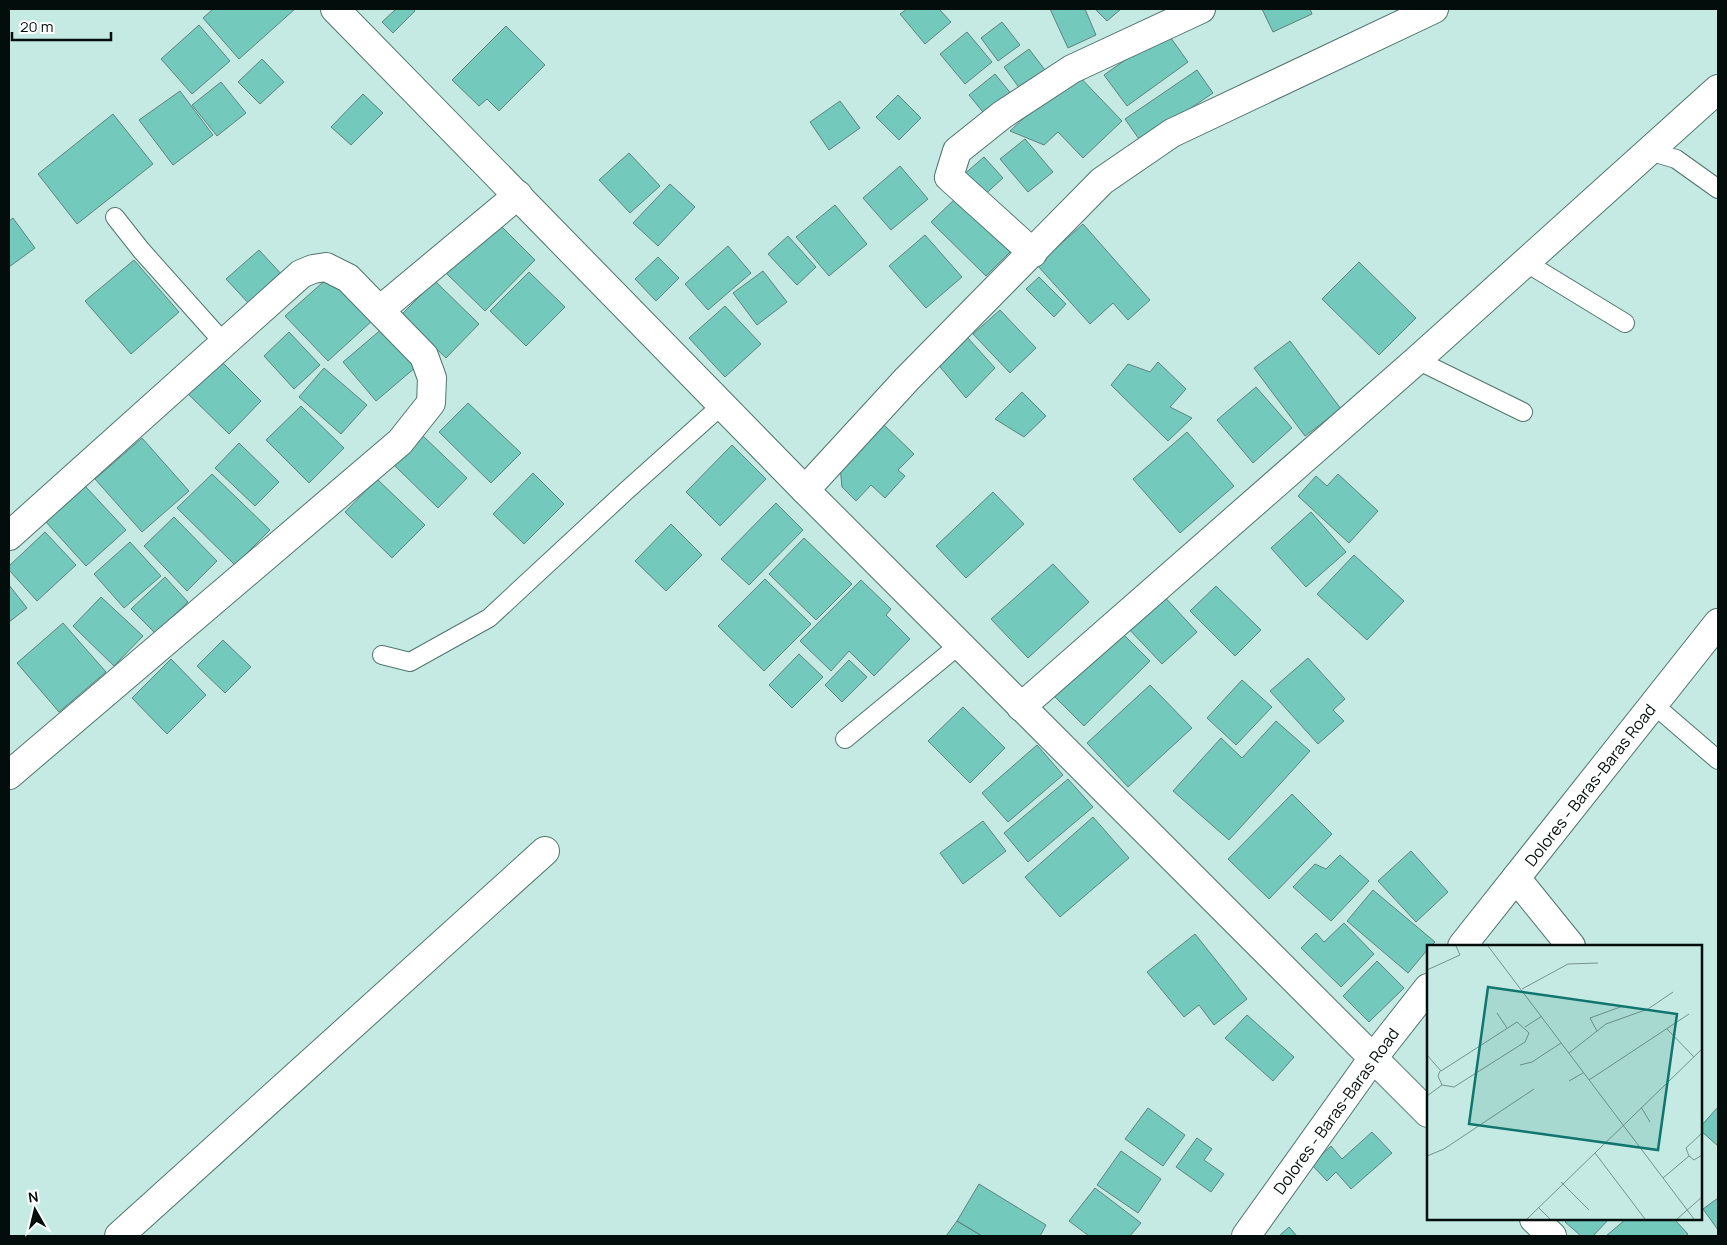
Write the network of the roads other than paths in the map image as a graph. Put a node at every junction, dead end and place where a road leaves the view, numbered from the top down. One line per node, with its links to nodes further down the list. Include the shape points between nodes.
1 (335, 9): 7 (street)
2 (1201, 9): 9 (street, via 1072,69 1002,115 957,151 949,177)
3 (1434, 9): 9 (street, via 1172,132 1102,181)
4 (1718, 89): 5 (street)
5 (1649, 151): 6 (lane, via 1676,159); 10 (street)
6 (1718, 189)
7 (518, 195): 11 (street); 15 (street)
8 (114, 217): 13 (lane)
9 (1033, 253): 17 (street, via 907,379)
10 (1525, 262): 12 (lane); 14 (street)
11 (380, 310): 13 (street, via 348,278 326,268 312,269 301,274); 26 (street, via 424,356 432,378 431,404 400,442)
12 (1625, 323)
13 (224, 343): 18 (street)
14 (1417, 360): 16 (lane); 23 (street)
15 (722, 405): 17 (street); 21 (lane, via 490,618 410,662)
16 (1523, 412)
17 (804, 490): 20 (street)
18 (9, 536)
19 (1718, 623): 22 (street, Dolores - Baras-Baras Road)
20 (959, 645): 23 (street); 24 (lane)
21 (382, 655)
22 (1653, 704): 25 (lane); 28 (street, Dolores - Baras-Baras Road)
23 (1021, 707): 32 (street)
24 (845, 739)
25 (1718, 760)
26 (9, 775)
27 (545, 851): 35 (street)
28 (1516, 878): 29 (street, Dolores - Baras-Baras Road); 30 (street)
29 (1463, 945)
30 (1570, 945)
31 (1427, 989): 32 (street, Dolores - Baras-Baras Road)
32 (1373, 1058): 33 (street); 36 (street, Dolores - Baras-Baras Road)
33 (1427, 1112)
34 (1535, 1220): 37 (street)
35 (119, 1236)
36 (1246, 1236)
37 (1552, 1236)

